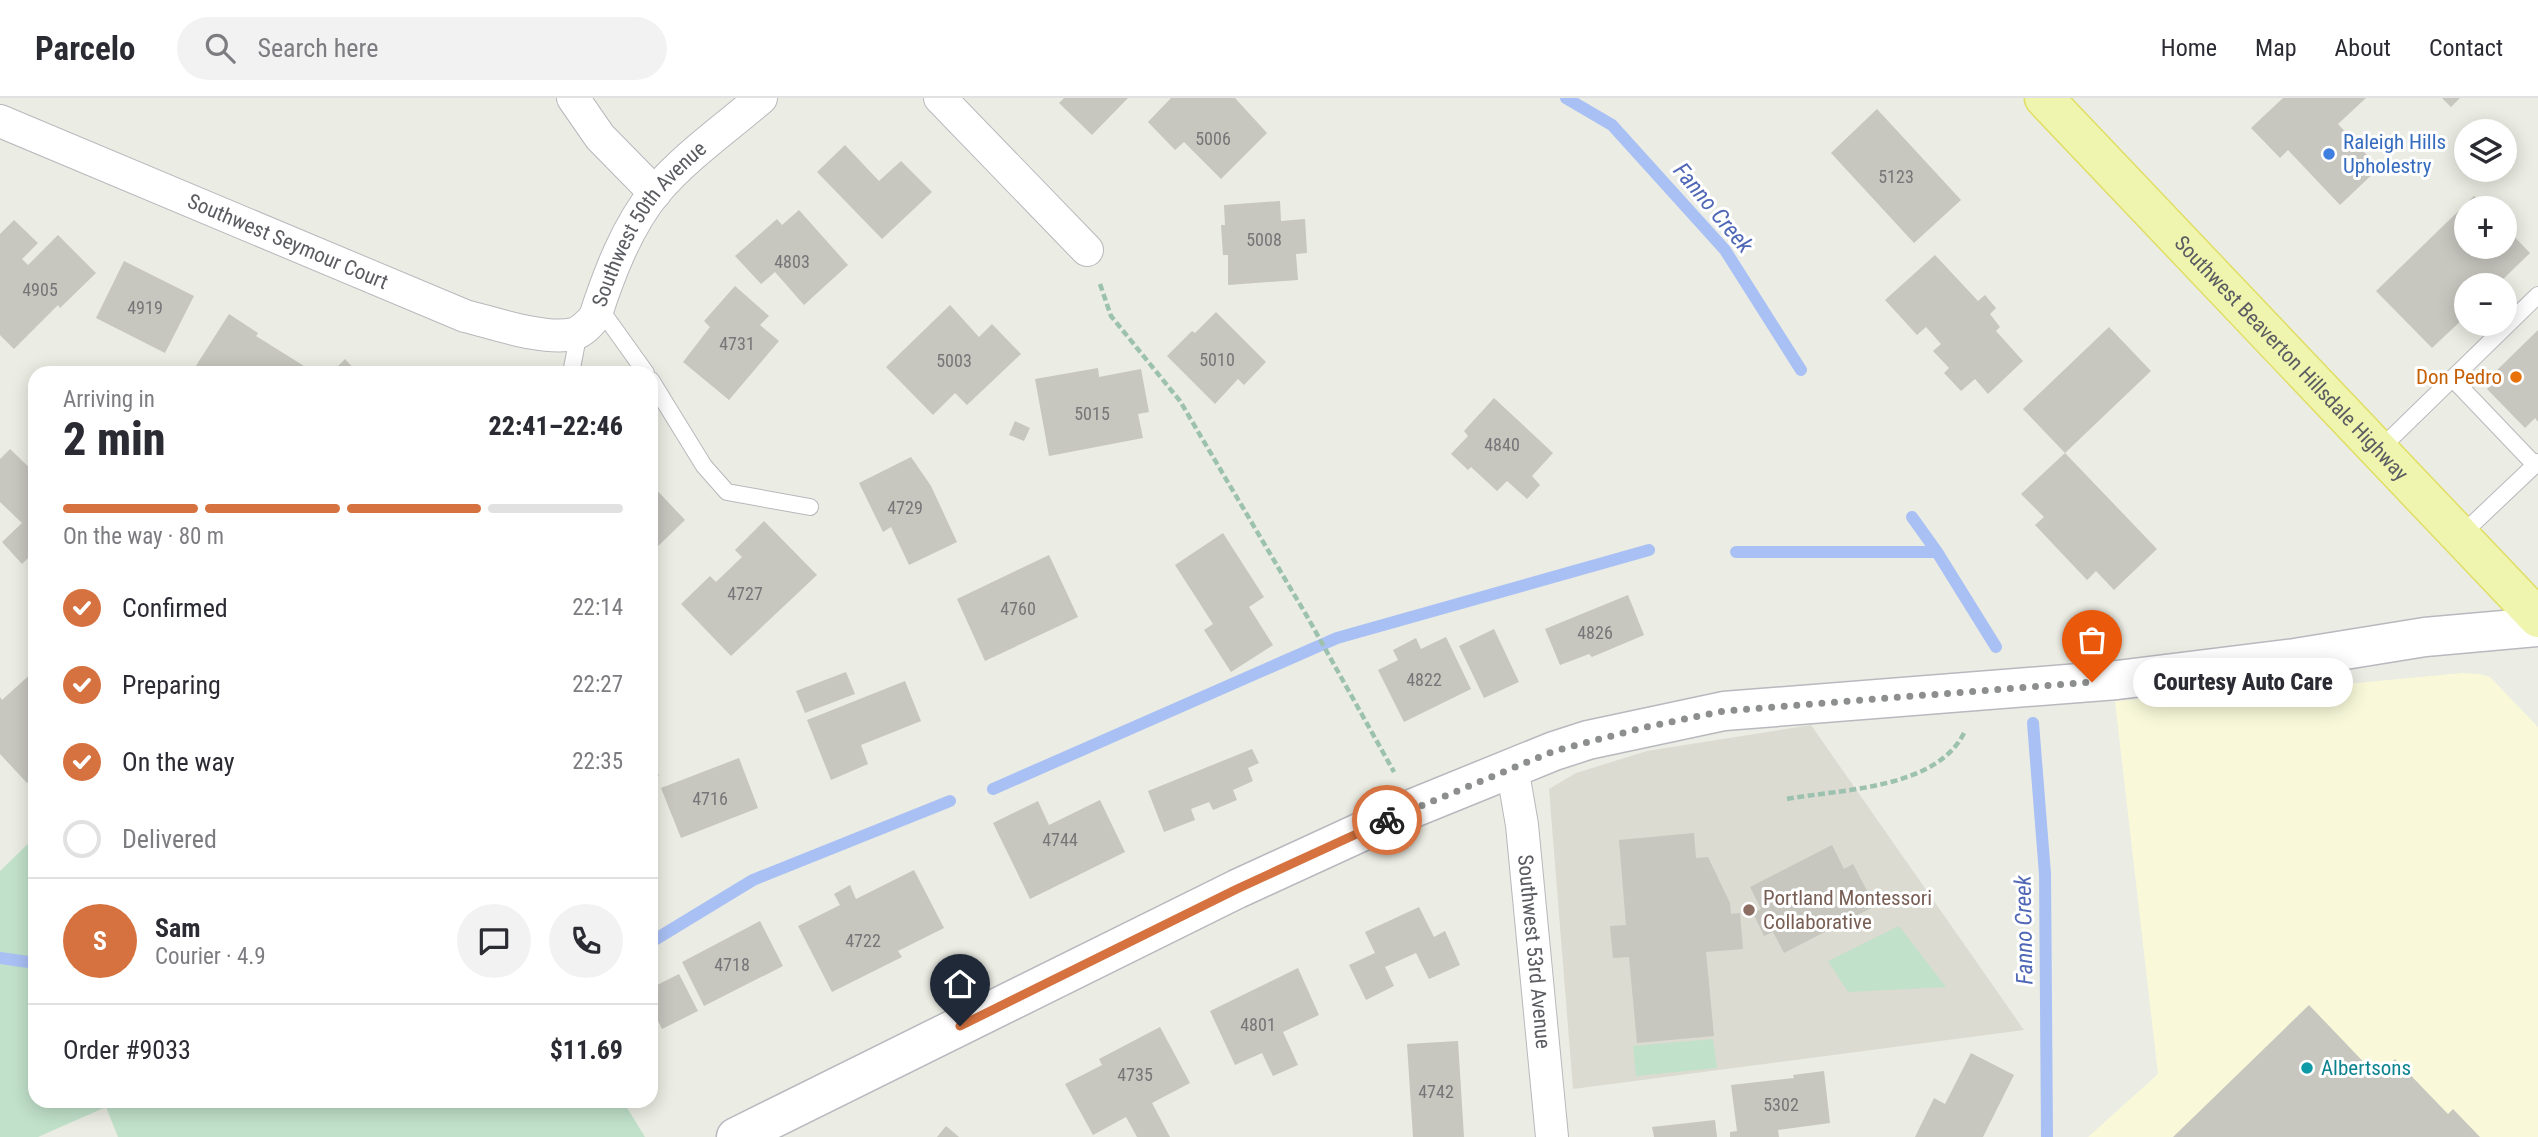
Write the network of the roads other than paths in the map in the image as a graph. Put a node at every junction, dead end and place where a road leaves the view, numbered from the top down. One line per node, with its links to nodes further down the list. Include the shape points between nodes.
1 (573, 98): 6 (street, via 600,137)
2 (761, 98): 6 (street, Southwest 50th Avenue, via 677,168)
3 (940, 98): 7 (street)
4 (2044, 98): 15 (main road, Southwest Beaverton Hillsdale Highway)
5 (0, 121): 10 (street, Southwest Seymour Court, via 465,316 530,332)
6 (655, 193): 9 (street, Southwest 50th Avenue, via 634,225)
7 (1087, 250)
8 (2538, 295): 13 (lane)
9 (598, 306): 10 (street, Southwest 50th Avenue, via 588,326); 12 (lane)
10 (579, 332): 11 (lane, Southwest 50th Avenue)
11 (572, 366)
12 (641, 366)
13 (2452, 379): 15 (lane); 16 (lane)
14 (658, 391): 17 (lane, via 704,466 727,492)
15 (2378, 451): 18 (main road, Southwest Beaverton Hillsdale Highway)
16 (2537, 464): 18 (lane)
17 (810, 508)
18 (2460, 537): 19 (main road, Southwest Beaverton Hillsdale Highway)
19 (2538, 618)
20 (2538, 627): 21 (street, via 2425,637 2295,659 2117,680 1724,711 1588,740)
21 (1512, 767): 22 (street, via 1237,889); 23 (street, Southwest 53rd Avenue, via 1522,825)
22 (736, 1137)
23 (1552, 1137)

